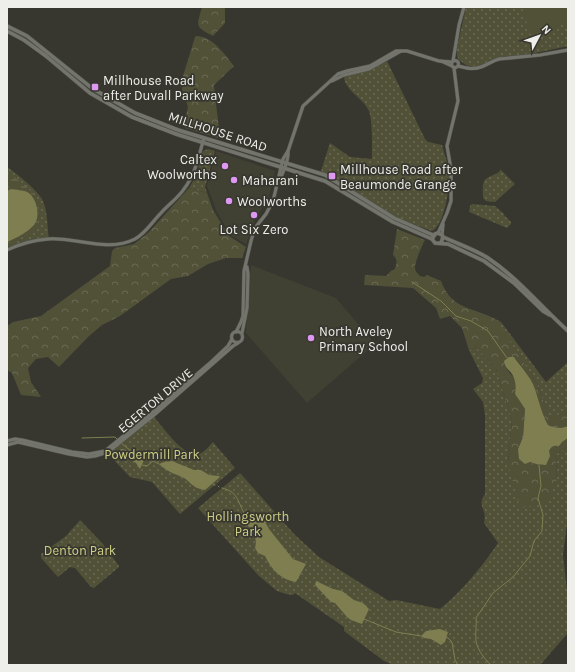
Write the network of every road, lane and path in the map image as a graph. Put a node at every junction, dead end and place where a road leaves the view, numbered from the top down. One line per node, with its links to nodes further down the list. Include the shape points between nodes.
1 (464, 7): 5 (street, via 454,52)
2 (7, 26): 6 (main road, MILLHOUSE ROAD, via 27,36 93,89)
3 (7, 31): 6 (main road, MILLHOUSE ROAD, via 46,56 90,92)
4 (568, 50): 5 (street, via 499,59 480,67 469,68)
5 (455, 64): 8 (street, EGERTON DRIVE, via 445,64 401,51 369,69 339,77 327,84 301,108); 9 (street, via 458,101 447,146 451,169 451,201)
6 (134, 115): 7 (main road, MILLHOUSE ROAD)
7 (204, 140): 8 (main road, MILLHOUSE ROAD); 12 (street, via 192,176 184,190 148,229 136,238 123,244 108,245 49,239 19,244)
8 (283, 165): 10 (main road, MILLHOUSE ROAD, via 325,175 394,218); 13 (street, EGERTON DRIVE, via 273,201 255,228)
9 (441, 235): 10 (main road); 11 (main road); 14 (main road, MILLHOUSE ROAD, via 487,257 517,280)
10 (433, 237): 11 (main road, MILLHOUSE ROAD, via 435,243)
11 (441, 243): 14 (main road, MILLHOUSE ROAD, via 484,261)
12 (7, 250)
13 (246, 265): 16 (street, EGERTON DRIVE, via 243,316); 17 (street, EGERTON DRIVE, via 247,308)
14 (550, 315): 15 (main road, MILLHOUSE ROAD)
15 (568, 331)
16 (236, 332): 17 (street); 18 (street, EGERTON DRIVE)
17 (242, 334): 19 (street, EGERTON DRIVE, via 242,339)
18 (232, 339): 19 (street); 20 (street, EGERTON DRIVE, via 210,363)
19 (238, 342): 20 (street, EGERTON DRIVE, via 154,415)
20 (124, 437): 23 (street, EGERTON DRIVE)
21 (7, 441): 23 (street, EGERTON DRIVE, via 22,440 89,454 104,451)
22 (7, 445): 23 (street, EGERTON DRIVE, via 18,442 87,457 104,454)
23 (114, 445)

